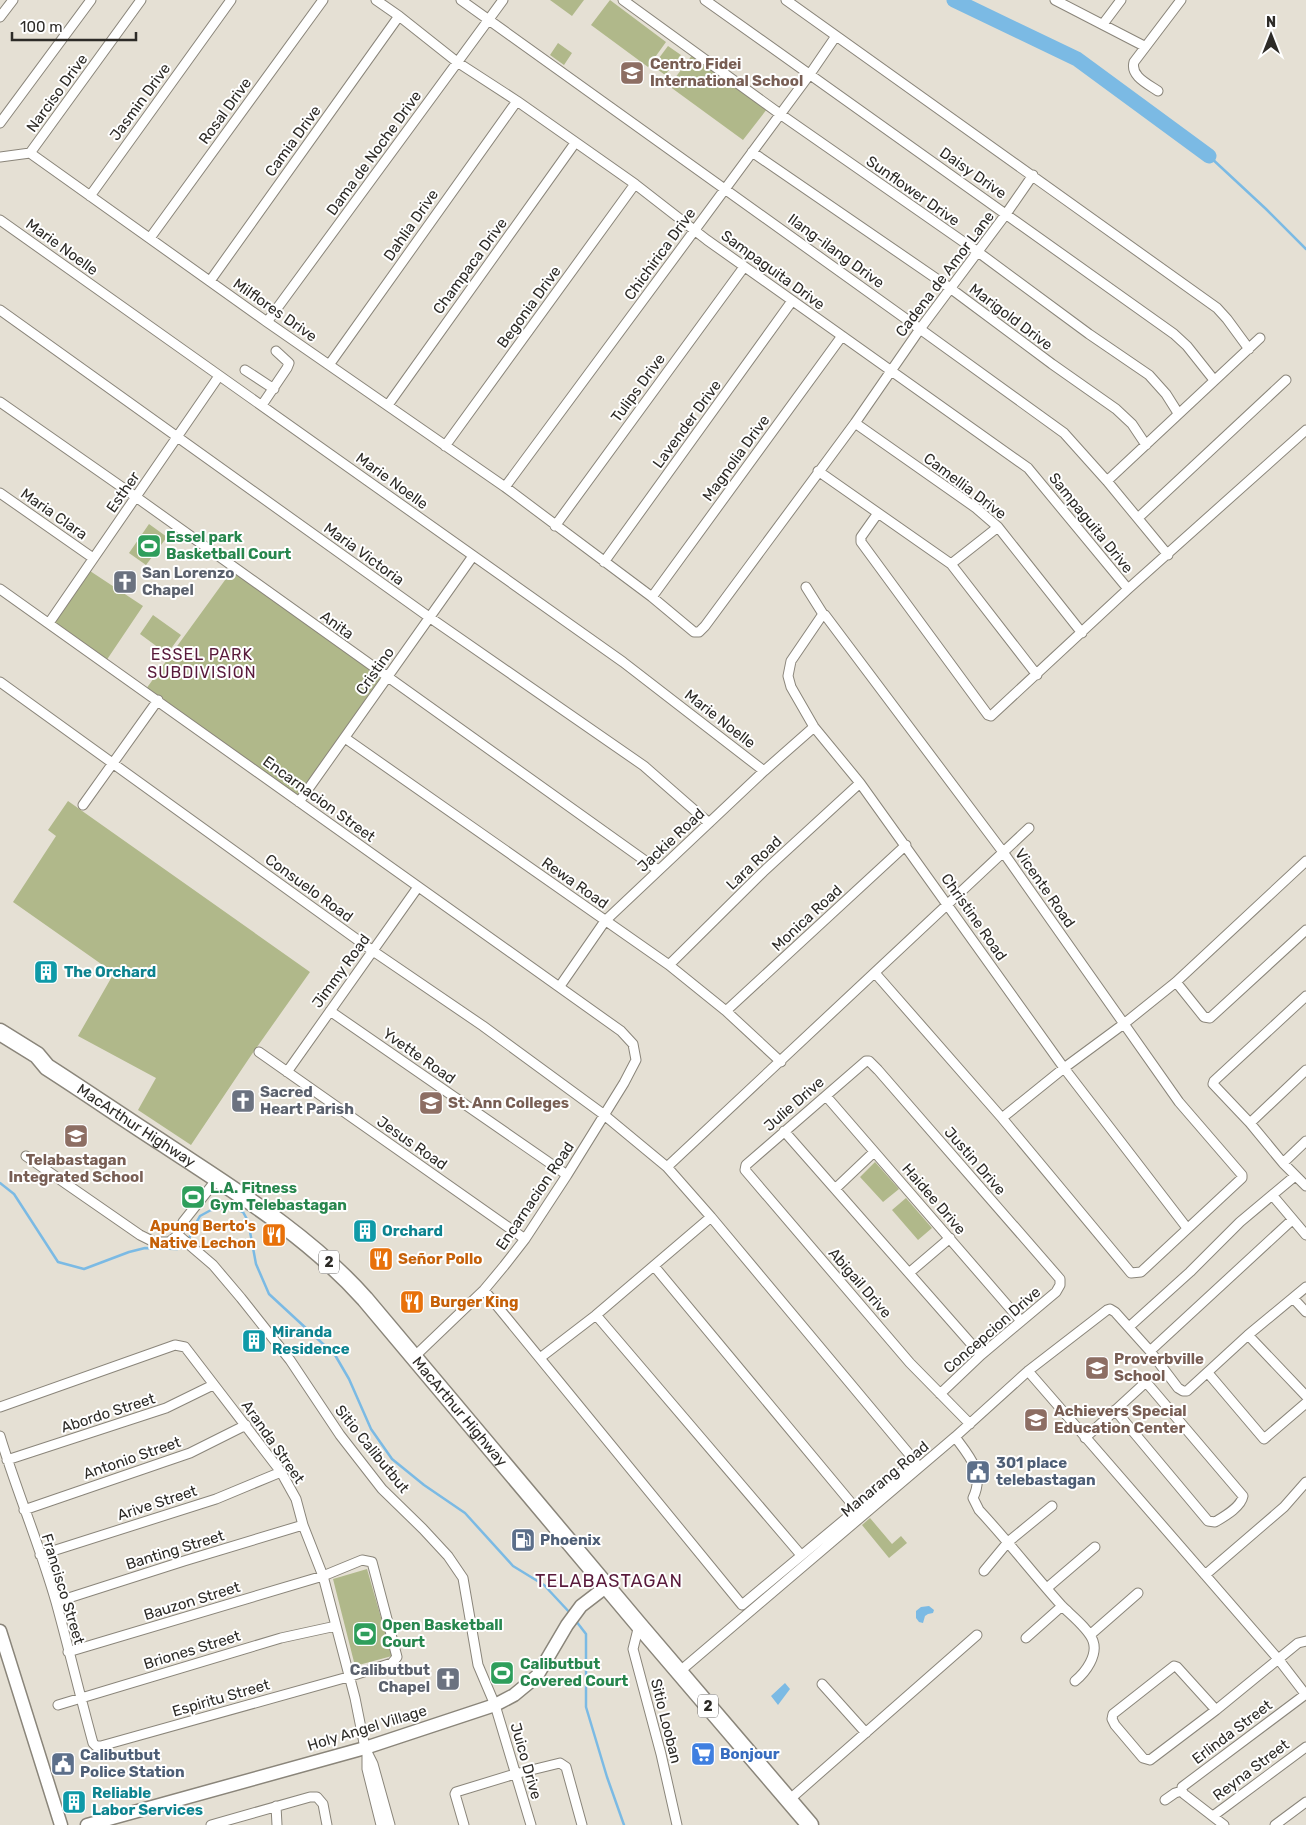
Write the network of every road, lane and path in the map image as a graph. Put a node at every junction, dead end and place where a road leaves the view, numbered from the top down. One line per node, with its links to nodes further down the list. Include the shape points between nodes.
1 (13, 0): 16 (street)
2 (91, 0): 26 (street)
3 (141, 0): 29 (street, Narciso Drive)
4 (231, 0): 34 (street, Jasmin Drive)
5 (323, 0): 38 (street, Rosal Drive)
6 (376, 0): 15 (street, Sampaguita Drive)
7 (461, 0): 17 (street, Ilang-ilang Drive)
8 (503, 0): 17 (street, Dama de Noche Drive)
9 (623, 0): 25 (street, Sunflower Drive)
10 (705, 0): 22 (street, Daisy Drive)
11 (786, 0): 19 (street)
12 (1055, 0): 18 (street)
13 (1121, 0): 18 (street)
14 (1181, 0): 20 (street)
15 (399, 16): 21 (street, Sampaguita Drive); 41 (street, Camia Drive)
16 (0, 17)
17 (488, 20): 21 (street, Dama de Noche Drive); 33 (street, Ilang-ilang Drive)
18 (1103, 24): 20 (street)
19 (836, 36): 22 (street, Chichirica Drive); 31 (street)
20 (1144, 46): 23 (street, via 1134,62 1134,71)
21 (457, 62): 24 (street, Sampaguita Drive); 45 (street, Dama de Noche Drive)
22 (810, 74): 25 (street, Chichirica Drive); 35 (street, Daisy Drive)
23 (1158, 91)
24 (516, 101): 27 (street, Sampaguita Drive); 51 (street, Dahlia Drive)
25 (780, 114): 28 (street, Chichirica Drive); 39 (street, Sunflower Drive)
26 (0, 123)
27 (575, 143): 32 (street, Sampaguita Drive); 60 (street, Champaca Drive)
28 (752, 152): 33 (street, Chichirica Drive); 42 (street, Marigold Drive)
29 (30, 153): 30 (street); 34 (street, Milflores Drive)
30 (0, 157)
31 (1033, 175): 35 (street, Cadena de Amor Lane); 49 (street, via 1217,308)
32 (635, 184): 37 (street, Sampaguita Drive); 66 (street, Begonia Drive)
33 (725, 188): 37 (street, Chichirica Drive); 46 (street, Ilang-ilang Drive)
34 (90, 196): 38 (street, Milflores Drive)
35 (1006, 214): 39 (street, Cadena de Amor Lane); 55 (street, Daisy Drive, via 1174,334 1188,346)
36 (0, 220): 54 (street, Marie Noelle)
37 (694, 231): 40 (street, Sampaguita Drive); 69 (street, Chichirica Drive)
38 (150, 238): 41 (street, Milflores Drive)
39 (978, 252): 42 (street, Cadena de Amor Lane); 61 (street, Sunflower Drive, via 1149,375)
40 (744, 267): 43 (street, Sampaguita Drive); 74 (street, Tulips Drive)
41 (210, 281): 45 (street, Milflores Drive)
42 (950, 288): 46 (street, Cadena de Amor Lane); 65 (street, Marigold Drive, via 1116,409 1132,424)
43 (792, 301): 47 (street, Sampaguita Drive); 79 (street, Lavender Drive)
44 (0, 310): 64 (street, Maria Victoria)
45 (267, 322): 51 (street, Milflores Drive)
46 (920, 329): 53 (street, Cadena de Amor Lane); 68 (street, Ilang-ilang Drive, via 1064,434)
47 (842, 336): 53 (street, Sampaguita Drive); 84 (street, Magnolia Drive)
48 (1260, 338): 49 (street)
49 (1249, 348): 55 (street)
50 (276, 351): 57 (street, via 288,363)
51 (329, 365): 60 (street, Milflores Drive)
52 (245, 370): 57 (street)
53 (891, 371): 62 (street, Cadena de Amor Lane); 83 (street, Sampaguita Drive, via 1028,468)
54 (220, 376): 59 (street, Marie Noelle); 64 (street, Esther)
55 (1214, 380): 61 (street)
56 (1286, 380): 73 (street)
57 (274, 389): 59 (street)
58 (0, 402): 71 (street, Anita)
59 (262, 405): 77 (street, Marie Noelle)
60 (388, 405): 66 (street, Milflores Drive)
61 (1178, 413): 65 (street)
62 (855, 423): 67 (street, Cadena de Amor Lane); 75 (street, Camellia Drive)
63 (1306, 430): 76 (street)
64 (178, 437): 71 (street, Esther); 86 (street, Maria Victoria)
65 (1146, 445): 68 (street)
66 (445, 446): 69 (street, Milflores Drive)
67 (818, 471): 72 (street); 88 (street, Cadena de Amor Lane)
68 (1107, 481): 73 (street, Ilang-ilang Drive)
69 (505, 487): 74 (street, Milflores Drive)
70 (0, 493): 78 (street, Maria Clara)
71 (136, 497): 78 (street, Esther); 91 (street, Anita)
72 (878, 513): 80 (street); 90 (street, via 861,537 861,542 988,715 993,715)
73 (1138, 518): 76 (street, Ilang-ilang Drive)
74 (555, 526): 79 (street, Milflores Drive)
75 (998, 527): 80 (street); 89 (street, Camellia Drive)
76 (1168, 555): 83 (street)
77 (473, 556): 86 (street, Cristino); 97 (street, Marie Noelle, via 623,662)
78 (93, 558): 87 (street, Esther)
79 (604, 562): 84 (street, Milflores Drive)
80 (951, 564): 90 (street)
81 (806, 587): 85 (street, Vicente Road)
82 (0, 589): 87 (street, Encarnacion Street)
83 (1128, 589): 89 (street)
84 (652, 597): 88 (street, Milflores Drive, via 694,632)
85 (823, 614): 94 (street, Christine Road, via 788,669 791,687); 104 (street, Vicente Road)
86 (429, 618): 91 (street, Cristino); 101 (street, Maria Victoria, via 644,766)
87 (49, 623): 93 (street, Encarnacion Street)
88 (700, 632)
89 (1082, 633): 90 (street)
90 (1037, 674)
91 (388, 678): 95 (street, Cristino); 106 (street, Anita)
92 (0, 682): 96 (street, Consuelo Road)
93 (158, 700): 96 (street); 99 (street, Encarnacion Street)
94 (814, 727): 97 (street, Jackie Road); 98 (street, Christine Road)
95 (345, 738): 99 (street, Cristino); 109 (street, Rewa Road)
96 (112, 762): 100 (street); 111 (street, Consuelo Road)
97 (764, 771): 101 (street, Jackie Road)
98 (860, 783): 103 (street, Christine Road); 112 (street, Lara Road, via 763,872)
99 (300, 802): 107 (street, Encarnacion Street)
100 (83, 805)
101 (710, 823): 106 (street, Jackie Road)
102 (1029, 828): 104 (street)
103 (906, 844): 108 (street, Christine Road); 118 (street, Monica Road)
104 (1003, 852): 108 (street); 119 (street, Vicente Road)
105 (1306, 862): 114 (street)
106 (658, 870): 109 (street, Jackie Road)
107 (418, 887): 111 (street, Jimmy Road); 115 (street, Encarnacion Street)
108 (948, 904): 113 (street); 127 (street, Christine Road)
109 (605, 921): 112 (street, Rewa Road); 115 (street, Jackie Road)
110 (1306, 930): 114 (street, via 1210,1018 1204,1017)
111 (373, 951): 117 (street, Jimmy Road); 131 (street, Consuelo Road, via 484,1026)
112 (669, 966): 118 (street, Rewa Road)
113 (875, 973): 124 (street); 132 (street)
114 (1176, 982): 119 (street)
115 (560, 986): 120 (street, Encarnacion Street)
116 (1306, 996): 133 (street, via 1214,1081 1216,1088)
117 (330, 1011): 129 (street, Jimmy Road); 141 (street, Yvette Road)
118 (726, 1011): 124 (street, Rewa Road)
119 (1125, 1024): 127 (street); 149 (street, Vicente Road, via 1179,1102 1242,1175)
120 (622, 1031): 131 (street, Encarnacion Road, via 633,1044 636,1060)
121 (0, 1032): 126 (highway, MacArthur Highway / 2, via 37,1056)
122 (0, 1043): 126 (highway, MacArthur Highway / 2, via 34,1066)
123 (259, 1052): 129 (street, Jesus Road)
124 (780, 1062): 139 (street)
125 (862, 1063): 130 (street, Julie Drive); 156 (street, Justin Drive, via 869,1061 878,1070 1060,1279)
126 (47, 1067): 143 (highway, MacArthur Highway / 2)
127 (1064, 1068): 132 (street); 149 (street, Christine Road)
128 (1306, 1070): 133 (street)
129 (288, 1072): 153 (street, Jesus Road)
130 (826, 1096): 134 (street, Julie Drive); 136 (street, Haidee Drive)
131 (604, 1114): 139 (street, Consuelo Road); 141 (street, Encarnacion Road)
132 (1002, 1118): 149 (street, via 1131,1273 1141,1272)
133 (1250, 1123): 138 (street)
134 (784, 1131): 140 (street, Julie Drive); 145 (street)
135 (1306, 1141): 138 (street)
136 (874, 1152): 145 (street); 152 (street, Haidee Drive)
137 (26, 1156): 151 (street, via 140,1235 154,1242 169,1242)
138 (1282, 1162): 142 (street)
139 (667, 1167): 147 (street, Consuelo Road)
140 (745, 1167): 172 (street, Abigail Drive, via 751,1178)
141 (567, 1175): 153 (street, Encarnacion Road)
142 (1295, 1176): 144 (street); 146 (street)
143 (218, 1179): 151 (street, via 184,1222); 167 (highway, MacArthur Highway / 2, via 309,1244 356,1288)
144 (1306, 1186)
145 (835, 1189): 155 (street)
146 (1273, 1196): 148 (street); 163 (street, via 1240,1222)
147 (711, 1217): 154 (street); 187 (street, Consuelo Road, via 915,1461)
148 (1292, 1220): 150 (street); 165 (street)
149 (1187, 1228)
150 (1306, 1235)
151 (180, 1237): 217 (street, Sitio Calibutbut, via 212,1265 241,1298 290,1360 340,1436 382,1489 423,1528 463,1578 478,1665)
152 (950, 1238): 155 (street); 162 (street, Haidee Drive)
153 (525, 1239): 158 (street, Encarnacion Road)
154 (654, 1266): 161 (street); 187 (street)
155 (909, 1274): 166 (street)
156 (1060, 1285): 162 (street, Concepcion Drive)
157 (1306, 1287): 159 (street)
158 (484, 1290): 167 (street, Encarnacion Road); 168 (street)
159 (1293, 1298): 160 (street); 164 (street)
160 (1306, 1312)
161 (596, 1316): 168 (street); 192 (street)
162 (1021, 1321): 166 (street, Concepcion Drive)
163 (1129, 1327): 165 (street); 169 (street, Manarang Road, via 1110,1309)
164 (1248, 1335): 170 (street); 173 (street)
165 (1150, 1351): 170 (street, via 1183,1391)
166 (980, 1355): 172 (street, Concepcion Drive)
167 (414, 1357): 196 (highway, MacArthur Highway / 2)
168 (540, 1358): 192 (street, via 742,1605)
169 (1028, 1371): 177 (street, Manarang Road); 181 (street)
170 (1208, 1373): 174 (street, via 1264,1439)
171 (214, 1385): 175 (street, Aranda Street, via 185,1347 175,1345); 178 (street, Aranda Street); 182 (street, Abordo Street, via 159,1411)
172 (940, 1394): 177 (street, Abigail Drive)
173 (1306, 1396)
174 (1306, 1403)
175 (0, 1407)
176 (1115, 1410): 176 (street, via 1208,1521 1215,1522 1242,1502 1243,1496 1149,1384 1145,1382); 181 (street)
177 (970, 1424): 180 (street, Manarang Road)
178 (246, 1425): 183 (street, Aranda Street); 186 (street, Antonio Street, via 190,1452)
179 (0, 1436): 182 (street, Francisco Street)
180 (955, 1437): 189 (street, via 972,1460 979,1480 974,1502); 210 (street, Manarang Road)
181 (1085, 1438): 194 (street)
182 (7, 1460): 186 (street, Francisco Street)
183 (281, 1472): 188 (street, Aranda Street, via 296,1499); 191 (street, Arive Street, via 216,1498)
184 (1306, 1482): 194 (street, via 1284,1507)
185 (1052, 1506): 189 (street)
186 (24, 1510): 191 (street, Francisco Street)
187 (857, 1510): 192 (street)
188 (303, 1525): 195 (street, Aranda Street); 199 (street, Banting Street)
189 (1008, 1542): 193 (street); 197 (street)
190 (1095, 1546): 197 (street)
191 (40, 1555): 199 (street, Francisco Street)
192 (801, 1555)
193 (984, 1571)
194 (1205, 1575): 209 (street)
195 (323, 1576): 202 (street, Aranda Street); 208 (street, Bauzon Street); 211 (street, Bauzon Street, via 362,1560 372,1562 397,1657 392,1663)
196 (607, 1586): 201 (highway, MacArthur Highway / 2); 217 (street, Holy Angel Village, via 581,1606 537,1676 514,1695)
197 (1047, 1588): 200 (street)
198 (1138, 1593): 205 (street)
199 (56, 1602): 208 (street, Francisco Street)
200 (1062, 1606): 205 (street); 206 (street)
201 (639, 1625): 210 (highway, MacArthur Highway / 2); 240 (street, Sitio Looban, via 633,1649)
202 (336, 1626): 211 (street, Aranda Street); 215 (street, Briones Street, via 281,1638)
203 (0, 1631): 230 (street)
204 (977, 1635): 219 (street)
205 (1090, 1635): 212 (street, via 1092,1655 1086,1670)
206 (1026, 1638)
207 (1306, 1641): 209 (street, via 1298,1643)
208 (68, 1652): 215 (street, Francisco Street)
209 (1279, 1660): 214 (street); 218 (street)
210 (679, 1672): 225 (highway, MacArthur Highway / 2)
211 (348, 1677): 220 (street, Espiritu Street); 222 (street, Aranda Street)
212 (1075, 1681)
213 (822, 1684): 219 (street)
214 (1306, 1694): 224 (street, Erlinda Street, via 1182,1787)
215 (80, 1698): 216 (street, Briones Street); 220 (street, Francisco Street, via 93,1743)
216 (58, 1705)
217 (495, 1705): 222 (street, Holy Angel Village); 223 (street, Juico Drive)
218 (1216, 1710): 218 (street, via 1150,1760 1143,1758 1112,1719 1113,1714 1174,1666)
219 (866, 1733): 225 (street)
220 (101, 1746)
221 (1306, 1747): 229 (street, Reyna Street)
222 (366, 1751): 231 (street, Holy Angel Village); 235 (street, Aranda Street, via 367,1770); 236 (street, Aranda Street, via 373,1764)
223 (516, 1774): 237 (street, via 456,1792); 238 (street, Juico Drive); 239 (street, via 558,1763 564,1765)
224 (1183, 1792): 226 (street, Erlinda Street, via 1175,1792); 229 (street)
225 (789, 1800): 241 (highway, MacArthur Highway / 2)
226 (1165, 1800)
227 (1306, 1802): 243 (street)
228 (276, 1806): 232 (street); 233 (street); 234 (street, via 317,1797 323,1804)
229 (1213, 1816): 242 (street)
230 (61, 1825)
231 (87, 1825)
232 (211, 1825)
233 (277, 1825)
234 (327, 1825)
235 (381, 1825)
236 (390, 1825)
237 (464, 1825)
238 (531, 1825)
239 (582, 1825)
240 (677, 1825)
241 (810, 1825)
242 (1224, 1825)
243 (1275, 1825)

